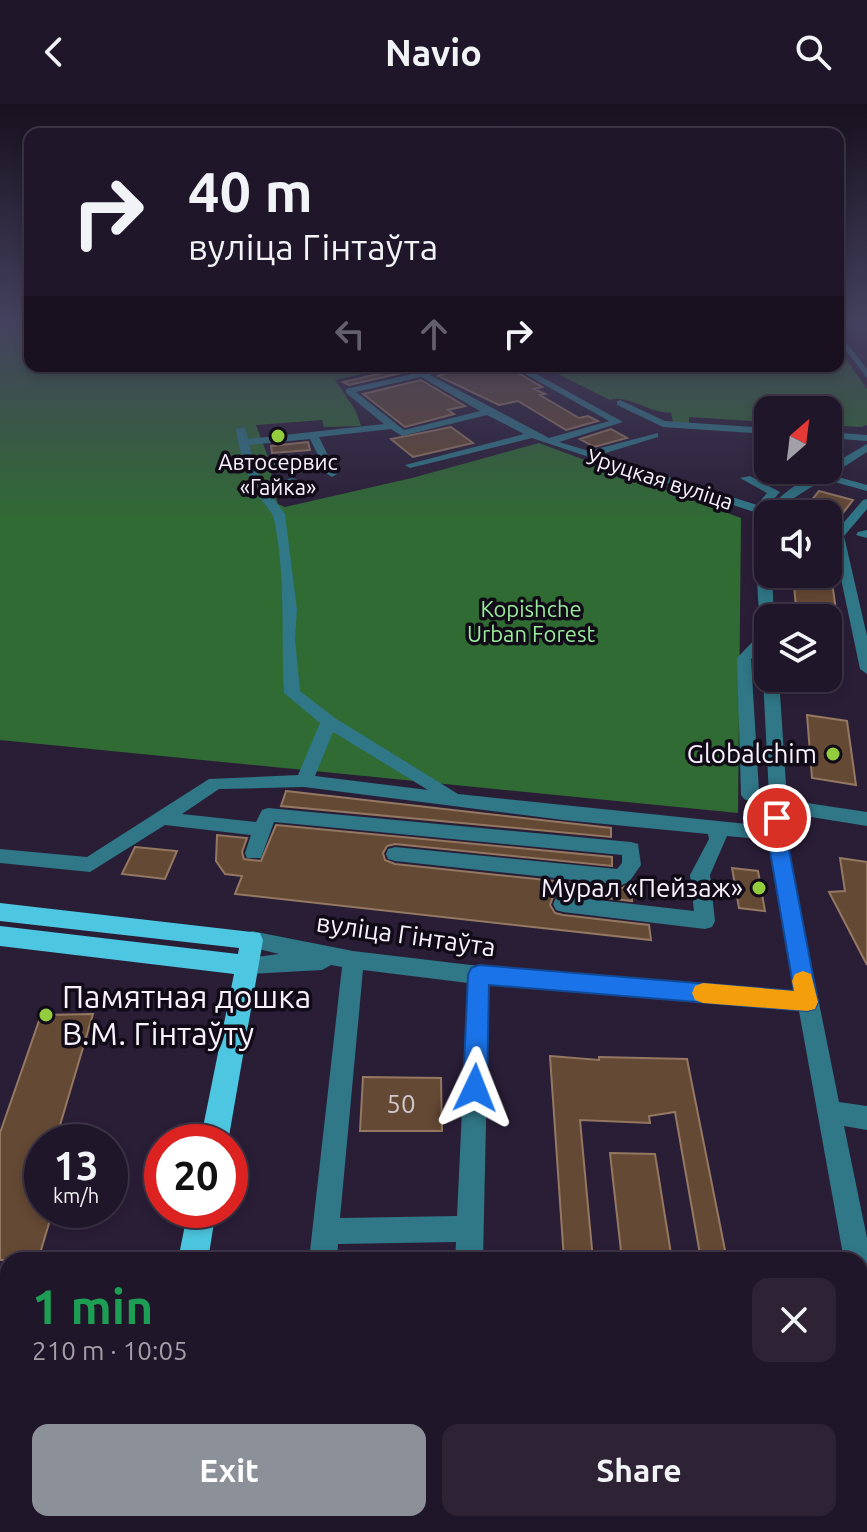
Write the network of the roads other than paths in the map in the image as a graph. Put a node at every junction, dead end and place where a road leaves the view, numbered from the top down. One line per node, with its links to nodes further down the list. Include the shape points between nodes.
1 (363, 388): 6 (street, via 349,391)
2 (446, 388): 5 (street, Уруцкая вуліца)
3 (555, 388): 14 (street, via 618,422)
4 (620, 403): 8 (street, via 663,424)
5 (488, 412): 6 (street, via 402,433); 10 (street, Уруцкая вуліца)
6 (393, 426): 9 (street)
7 (241, 429): 15 (street)
8 (754, 430)
9 (313, 435): 15 (street); 22 (street)
10 (532, 435): 14 (street, Уруцкая вуліца); 20 (street)
11 (654, 435): 17 (street)
12 (842, 436): 13 (street)
13 (867, 438)
14 (548, 442): 17 (street, Уруцкая вуліца)
15 (243, 443): 21 (street)
16 (867, 447): 18 (street)
17 (588, 455): 32 (street, Уруцкая вуліца)
18 (842, 462)
19 (287, 463): 21 (street)
20 (410, 465)
21 (253, 467): 27 (street)
22 (332, 474)
23 (746, 478): 29 (street, via 774,492)
24 (293, 481): 27 (street)
25 (842, 481): 28 (street)
26 (807, 484): 30 (street)
27 (260, 488): 37 (street, via 279,514 284,546 292,693)
28 (867, 488)
29 (770, 500)
30 (783, 500)
31 (867, 502): 34 (street, via 838,536)
32 (754, 512)
33 (754, 647): 40 (street, via 744,658 750,795)
34 (865, 652): 35 (street)
35 (867, 669)
36 (772, 692): 40 (street)
37 (329, 722): 38 (street); 39 (street)
38 (304, 781): 39 (street); 41 (street, via 215,783)
39 (457, 800): 43 (street)
40 (778, 805): 42 (street); 45 (street)
41 (162, 818): 44 (street); 48 (street, via 90,865)
42 (867, 819)
43 (717, 829): 45 (street); 49 (street, via 718,839 700,875 705,921)
44 (263, 830): 46 (street); 47 (street, via 268,815 631,849 632,865 622,877)
45 (776, 834): 55 (street)
46 (254, 853)
47 (395, 854)
48 (0, 856)
49 (563, 904)
50 (0, 912): 52 (main road)
51 (0, 936): 52 (main road)
52 (250, 953): 53 (street, вуліца Гінтаўта); 58 (main road)
53 (353, 960): 54 (street, вуліца Гінтаўта); 61 (street)
54 (479, 975): 55 (street, вуліца Гінтаўта); 60 (street)
55 (807, 1002): 56 (street)
56 (830, 1112): 57 (street); 65 (street)
57 (867, 1118)
58 (217, 1124)
59 (199, 1228): 62 (main road)
60 (471, 1229): 61 (street); 64 (street)
61 (326, 1231): 63 (street)
62 (194, 1252)
63 (324, 1252)
64 (470, 1252)
65 (856, 1252)

